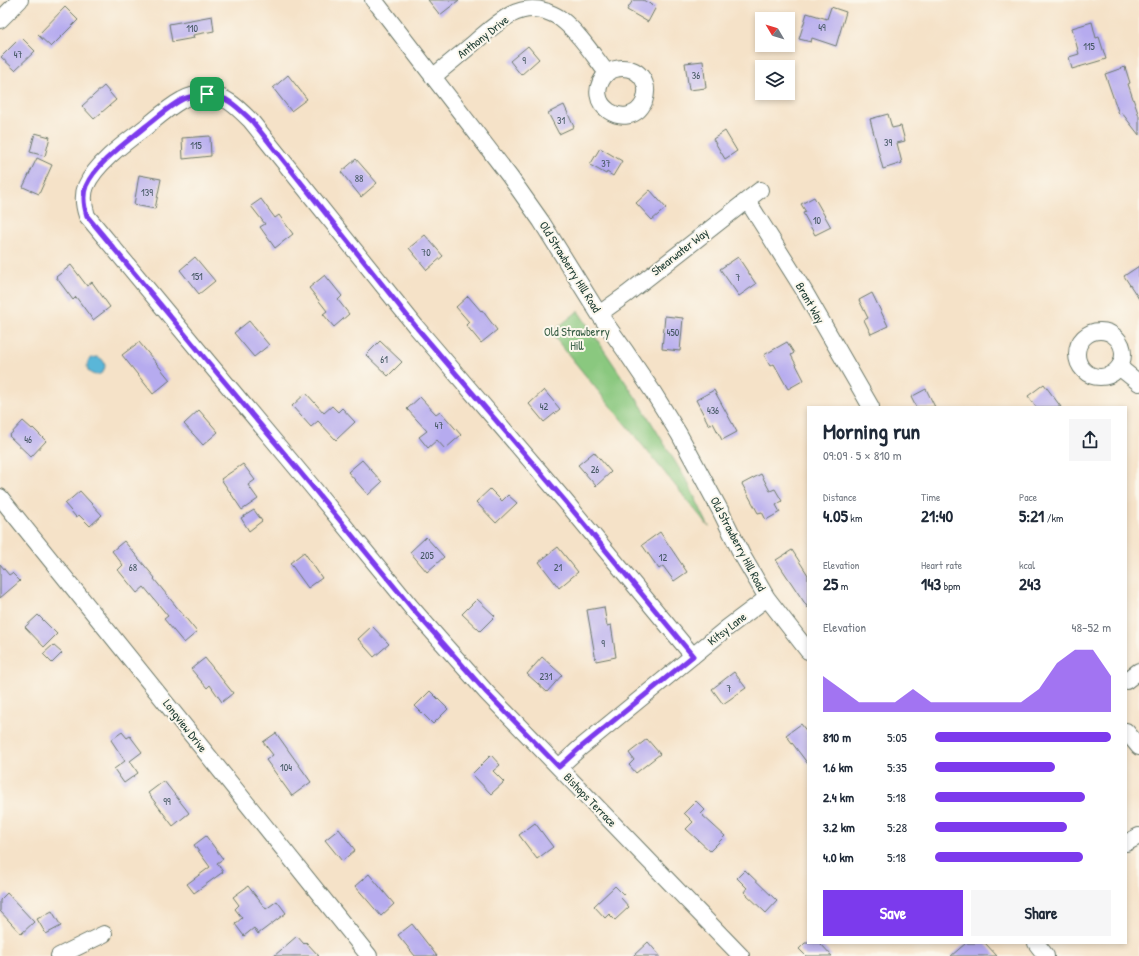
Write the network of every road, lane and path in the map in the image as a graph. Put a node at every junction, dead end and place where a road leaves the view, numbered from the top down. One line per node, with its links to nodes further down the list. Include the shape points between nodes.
1 (20, 0): 3 (street)
2 (373, 0): 5 (street, Old Strawberry Hill Road)
3 (0, 20)
4 (607, 73): 5 (street, Anthony Drive, via 561,19 548,12 533,9 508,16)
5 (433, 77): 8 (street, Old Strawberry Hill Road, via 545,227)
6 (760, 190): 7 (street, Shearwater Way)
7 (748, 200): 8 (street, Shearwater Way); 11 (street, Brant Way)
8 (599, 314): 13 (street, Old Strawberry Hill Road, via 679,434)
9 (1119, 367): 10 (street)
10 (1139, 383)
11 (870, 406)
12 (0, 497): 26 (street, Longview Drive)
13 (767, 598): 14 (street, Old Strawberry Hill Road); 15 (street, Kitsy Lane)
14 (807, 650)
15 (693, 656): 20 (street, Kitsy Lane); 20 (street, Bishops Terrace, via 417,328 252,121 236,106 226,99 212,95 196,95 184,99 110,156 92,175 86,186 84,195 87,216 411,607 487,693)
16 (1139, 671): 17 (street)
17 (1127, 680)
18 (1127, 732): 19 (street)
19 (1139, 747)
20 (559, 767): 27 (street, Bishops Terrace)
21 (1139, 836): 22 (street)
22 (1127, 842)
23 (104, 934): 25 (street)
24 (1037, 944): 28 (street)
25 (60, 956)
26 (369, 956)
27 (741, 956)
28 (1046, 956)

